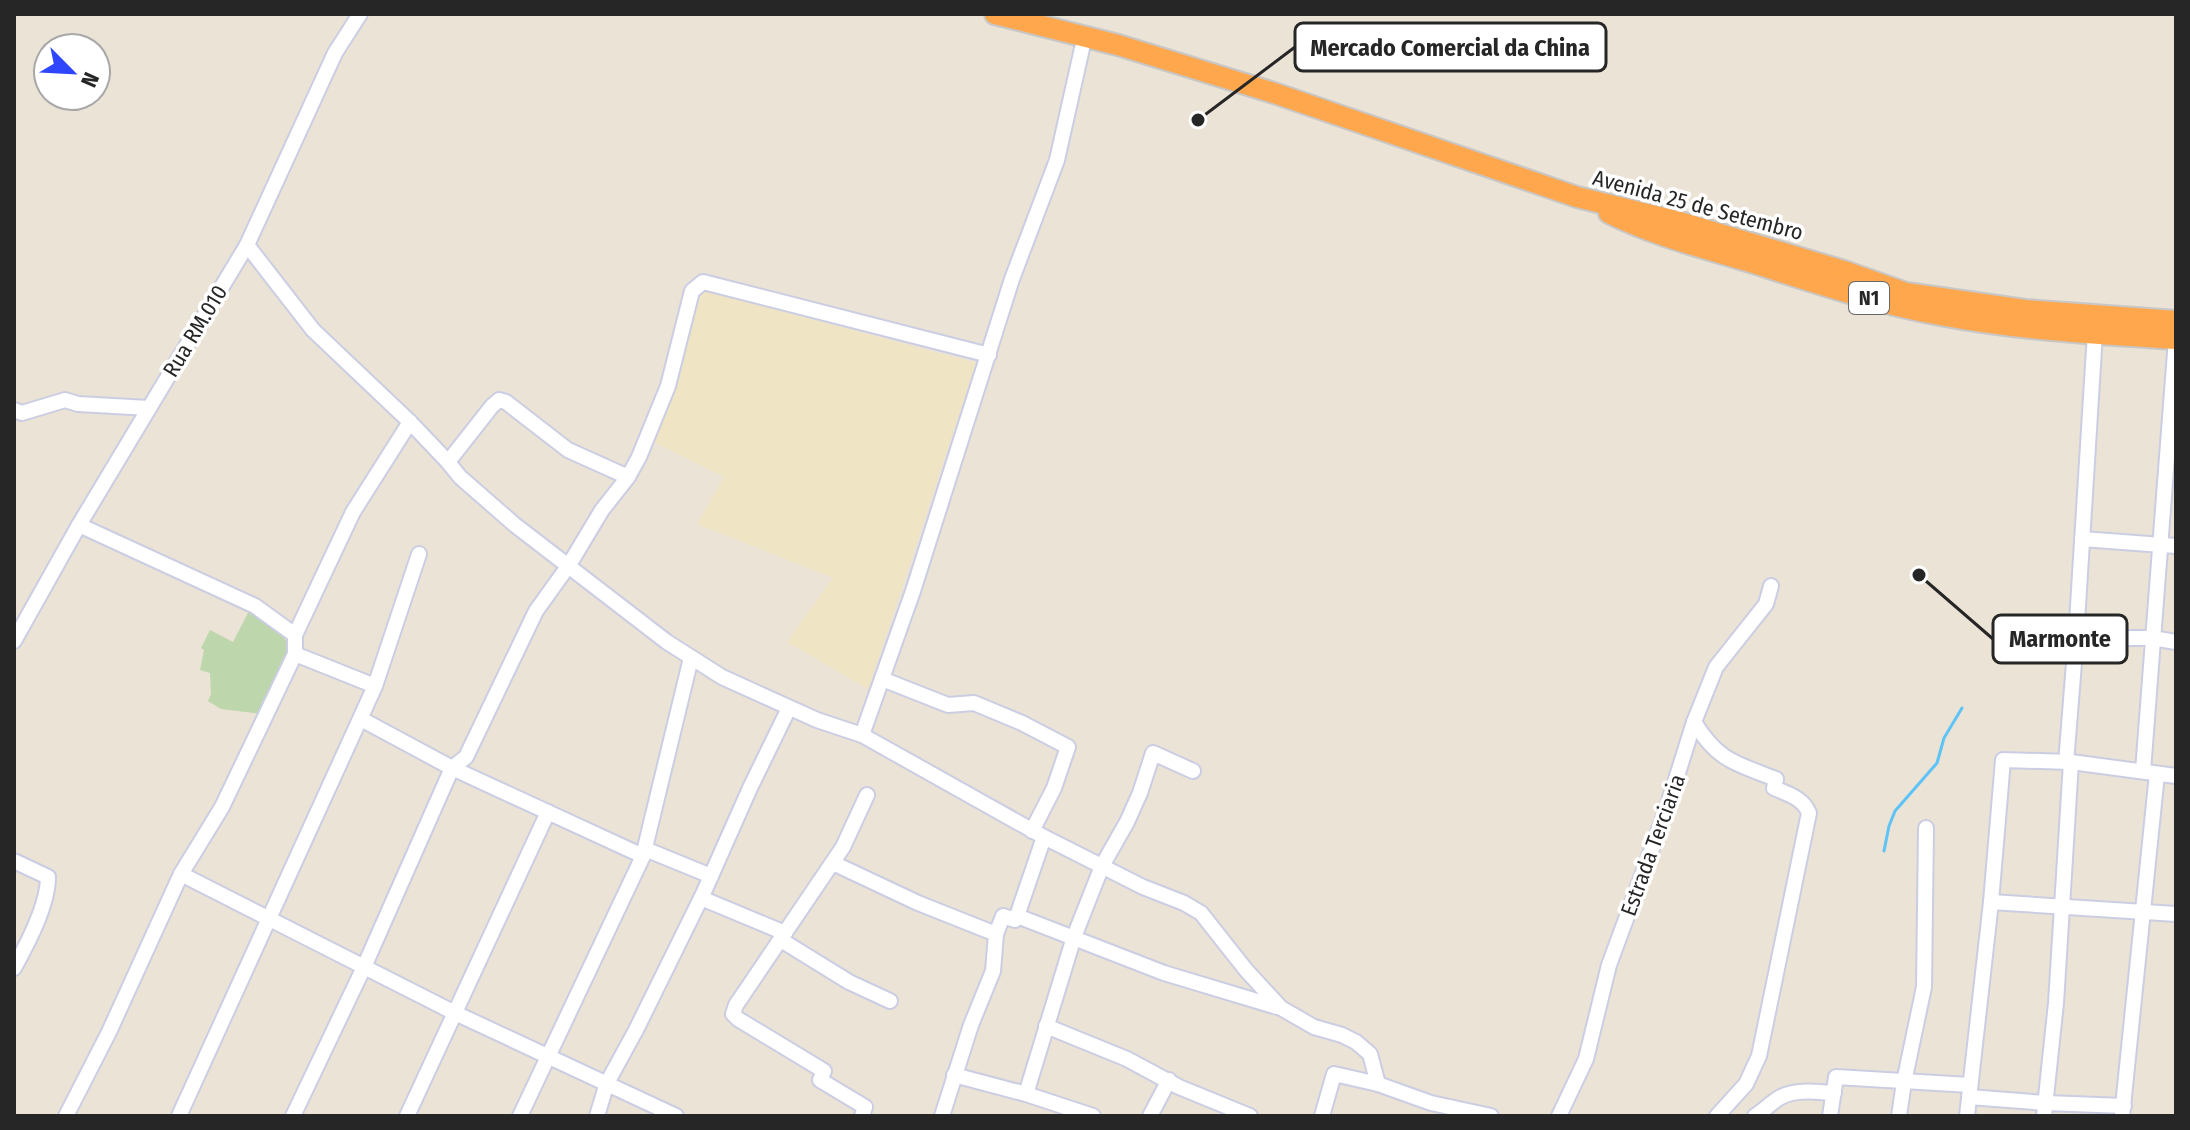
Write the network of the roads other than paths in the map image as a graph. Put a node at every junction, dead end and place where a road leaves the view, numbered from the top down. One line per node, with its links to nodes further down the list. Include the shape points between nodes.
1 (360, 14): 5 (street, Rua RM.010, via 335,53)
2 (995, 14): 3 (highway, N1)
3 (1085, 35): 4 (highway, N1, via 1274,93); 9 (street, via 1057,160)
4 (1577, 197): 6 (highway, Avenida 25 de Setembro / N1, via 1680,222 1906,293 2025,310); 7 (highway, Avenida 25 de Setembro / N1, via 1638,227 1884,303 2025,328)
5 (247, 245): 10 (street, Rua RM.010); 12 (street, via 313,330)
6 (2176, 321)
7 (2095, 333): 8 (highway, Avenida 25 de Setembro / N1); 16 (street)
8 (2176, 339): 17 (street)
9 (989, 355): 14 (street, via 703,282 692,291 668,386); 28 (street)
10 (149, 408): 11 (street, via 65,400 22,413); 15 (street, Rua RM.010)
11 (14, 410)
12 (410, 422): 13 (street); 21 (street, via 353,512)
13 (448, 462): 14 (street, via 499,400 568,450); 19 (street, via 504,515)
14 (628, 477): 19 (street)
15 (79, 525): 21 (street, via 255,606); 24 (street, Rua RM.010)
16 (2082, 539): 17 (street); 22 (street)
17 (2169, 545): 23 (street)
18 (419, 554): 29 (street)
19 (569, 565): 27 (street); 35 (street, via 536,611 466,757)
20 (1771, 586): 32 (street, Estrada Terciaria, via 1766,604 1716,667)
21 (295, 635): 26 (street)
22 (2076, 638): 23 (street); 34 (street)
23 (2152, 638): 25 (street); 37 (street)
24 (14, 641)
25 (2176, 642)
26 (295, 654): 29 (street); 47 (street, via 222,807)
27 (696, 661): 30 (street); 43 (street)
28 (882, 679): 33 (street); 42 (street, via 948,705 974,703 1068,747)
29 (375, 686): 31 (street)
30 (789, 708): 33 (street); 48 (street)
31 (361, 719): 35 (street); 55 (street)
32 (1694, 722): 76 (street, via 1718,753 1776,779 1774,788 1797,798 1809,813 1759,1056); 91 (street, Estrada Terciaria, via 1609,965 1586,1059)
33 (862, 735): 42 (street)
34 (2068, 762): 37 (street); 50 (street, via 2003,760); 51 (street)
35 (452, 768): 40 (street); 59 (street)
36 (1193, 771): 46 (street, via 1153,753 1127,822)
37 (2150, 773): 38 (street); 52 (street)
38 (2176, 776)
39 (867, 795): 45 (street)
40 (548, 812): 43 (street); 63 (street)
41 (1926, 828): 68 (street, via 1924,987)
42 (1038, 834): 46 (street); 54 (street)
43 (644, 852): 48 (street); 65 (street)
44 (14, 861): 60 (street, via 48,877 41,909)
45 (833, 863): 56 (street); 57 (street)
46 (1102, 866): 58 (street); 62 (street, via 1201,913)
47 (181, 874): 55 (street); 77 (street)
48 (711, 876): 49 (street)
49 (701, 898): 57 (street); 69 (street)
50 (1991, 902): 51 (street); 71 (street)
51 (2063, 906): 52 (street); 74 (street)
52 (2144, 913): 53 (street); 75 (street)
53 (2176, 914)
54 (1017, 916): 56 (street, via 1003,916); 58 (street)
55 (269, 920): 59 (street); 78 (street)
56 (996, 934): 66 (street, via 993,971)
57 (783, 936): 61 (street, via 849,982); 84 (street, via 733,1014 824,1071 820,1080 865,1107)
58 (1074, 937): 62 (street, via 1164,973); 64 (street)
59 (364, 967): 63 (street); 79 (street)
60 (14, 968)
61 (890, 1001)
62 (1281, 1008): 70 (street, via 1356,1042 1370,1054)
63 (455, 1013): 65 (street); 80 (street)
64 (1046, 1026): 67 (street); 73 (street)
65 (548, 1056): 69 (street); 81 (street)
66 (954, 1075): 73 (street); 85 (street)
67 (1169, 1080): 87 (street); 88 (street)
68 (1904, 1082): 71 (street); 72 (street, via 1836,1077); 94 (street)
69 (607, 1083): 82 (street); 83 (street)
70 (1378, 1084): 89 (street, via 1334,1074); 90 (street)
71 (1969, 1091): 74 (street); 95 (street)
72 (1834, 1093): 92 (street, via 1785,1095); 93 (street)
73 (1026, 1094): 86 (street)
74 (2045, 1110): 75 (street)
75 (2123, 1111)
76 (1726, 1114)
77 (66, 1116)
78 (179, 1116)
79 (293, 1116)
80 (407, 1116)
81 (520, 1116)
82 (597, 1116)
83 (676, 1116)
84 (862, 1116)
85 (942, 1116)
86 (1093, 1116)
87 (1150, 1116)
88 (1250, 1116)
89 (1322, 1116)
90 (1491, 1116)
91 (1559, 1116)
92 (1755, 1116)
93 (1830, 1116)
94 (1899, 1116)
95 (1967, 1116)

